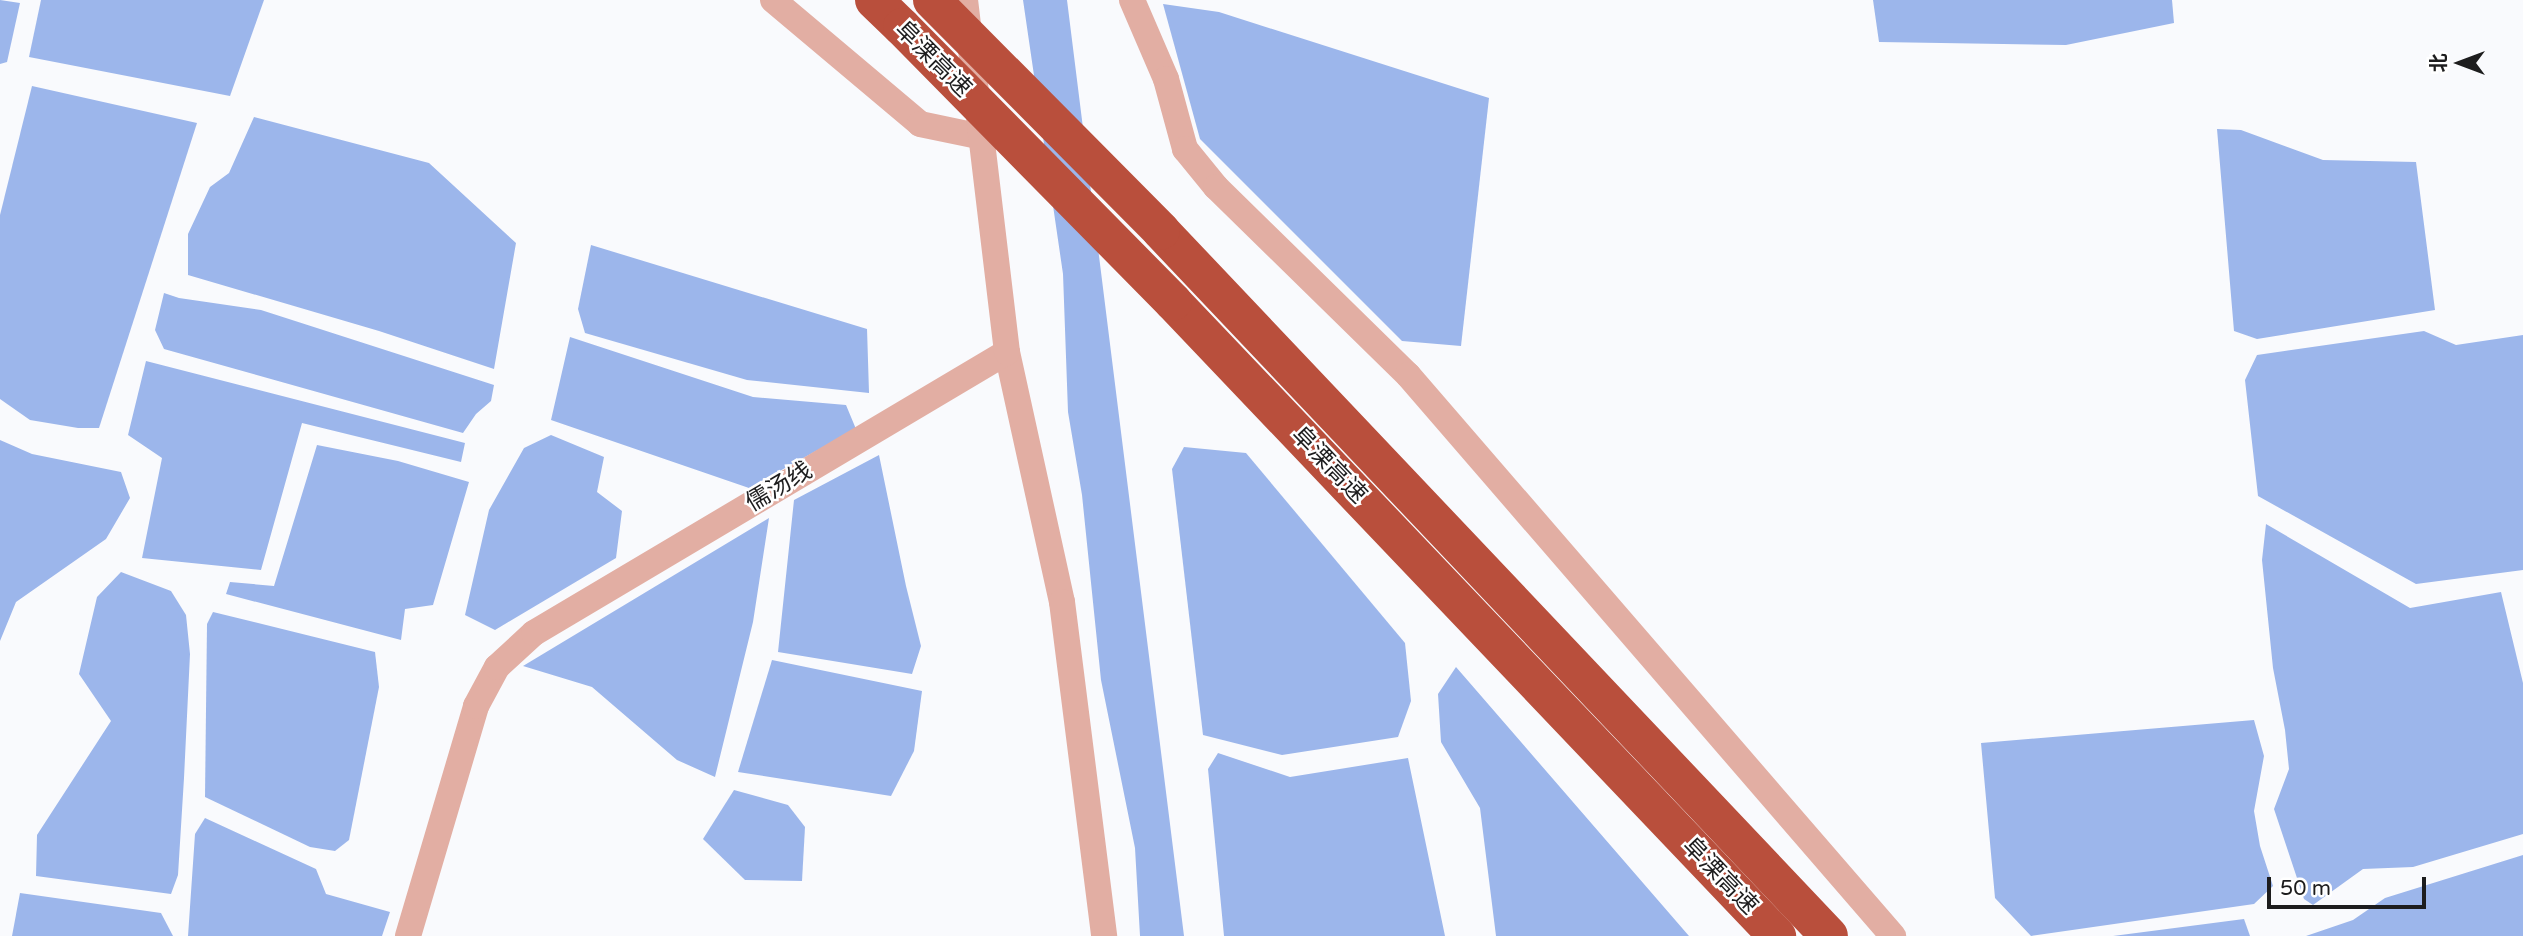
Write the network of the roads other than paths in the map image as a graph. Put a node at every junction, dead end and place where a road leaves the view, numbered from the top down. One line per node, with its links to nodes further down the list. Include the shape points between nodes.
1 (772, 0): 6 (street, via 920,124)
2 (874, 0): 10 (highway, 阜溧高速, bridge, via 1173,302)
3 (932, 0): 11 (highway, 阜溧高速, bridge, via 1161,231)
4 (965, 0): 6 (street)
5 (1132, 0): 12 (street, via 1166,79 1185,149 1216,187 1408,376)
6 (982, 137): 7 (street)
7 (1007, 352): 8 (street, 儒汤线, via 534,633 497,667 476,706); 9 (street, via 1062,602)
8 (408, 936)
9 (1104, 936)
10 (1777, 936)
11 (1829, 936)
12 (1893, 936)

